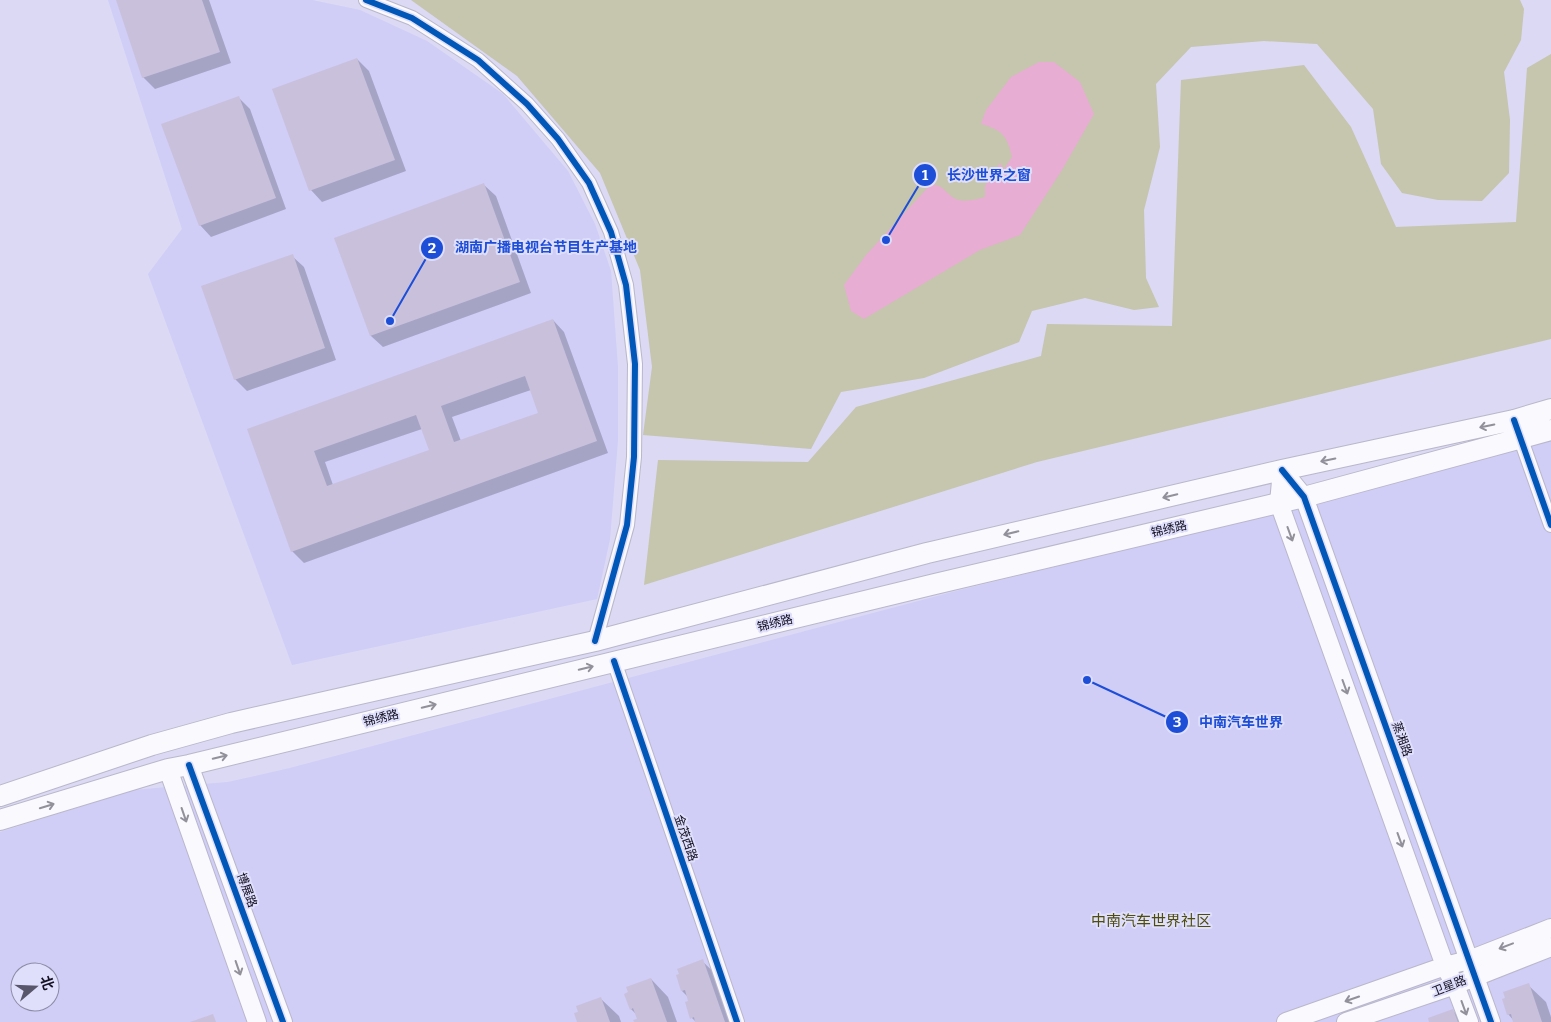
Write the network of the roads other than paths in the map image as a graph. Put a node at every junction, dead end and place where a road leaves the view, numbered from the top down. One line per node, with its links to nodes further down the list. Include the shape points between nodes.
1 (366, 0): 9 (street, via 412,18 478,60 527,104 558,139 589,183 611,232 626,285 635,364 634,457 627,525)
2 (1551, 409): 3 (main road, 锦绣路)
3 (1517, 430): 4 (main road, 锦绣路); 5 (main road, 锦绣路, one-way to 5); 6 (main road, 锦绣路); 8 (street)
4 (1551, 430)
5 (1282, 470): 6 (street, 蒸湘路); 7 (street); 9 (main road, 锦绣路, one-way to 9, via 927,553)
6 (1304, 497): 7 (main road, 锦绣路); 18 (street, 蒸湘路)
7 (1279, 502): 10 (main road, 锦绣路); 17 (street, one-way to 17)
8 (1551, 525)
9 (595, 641): 13 (main road, 锦绣路, via 231,723 152,745)
10 (614, 661): 11 (main road, 锦绣路, one-way to 10); 22 (street, 金茂西路)
11 (189, 765): 12 (main road, 锦绣路); 21 (street, 博展路)
12 (168, 768): 14 (main road, 锦绣路, one-way to 12); 20 (street, one-way to 20)
13 (0, 796)
14 (0, 820)
15 (1551, 928): 18 (street, one-way to 18)
16 (1551, 947): 18 (street, 卫星路)
17 (1445, 966): 18 (street); 19 (street); 23 (street, one-way to 23)
18 (1472, 968): 19 (street, 卫星路); 26 (street, 蒸湘路)
19 (1455, 984): 24 (street, 卫星路); 25 (street, one-way to 25)
20 (257, 1022)
21 (283, 1022)
22 (737, 1022)
23 (1286, 1022)
24 (1346, 1022)
25 (1469, 1022)
26 (1491, 1022)

